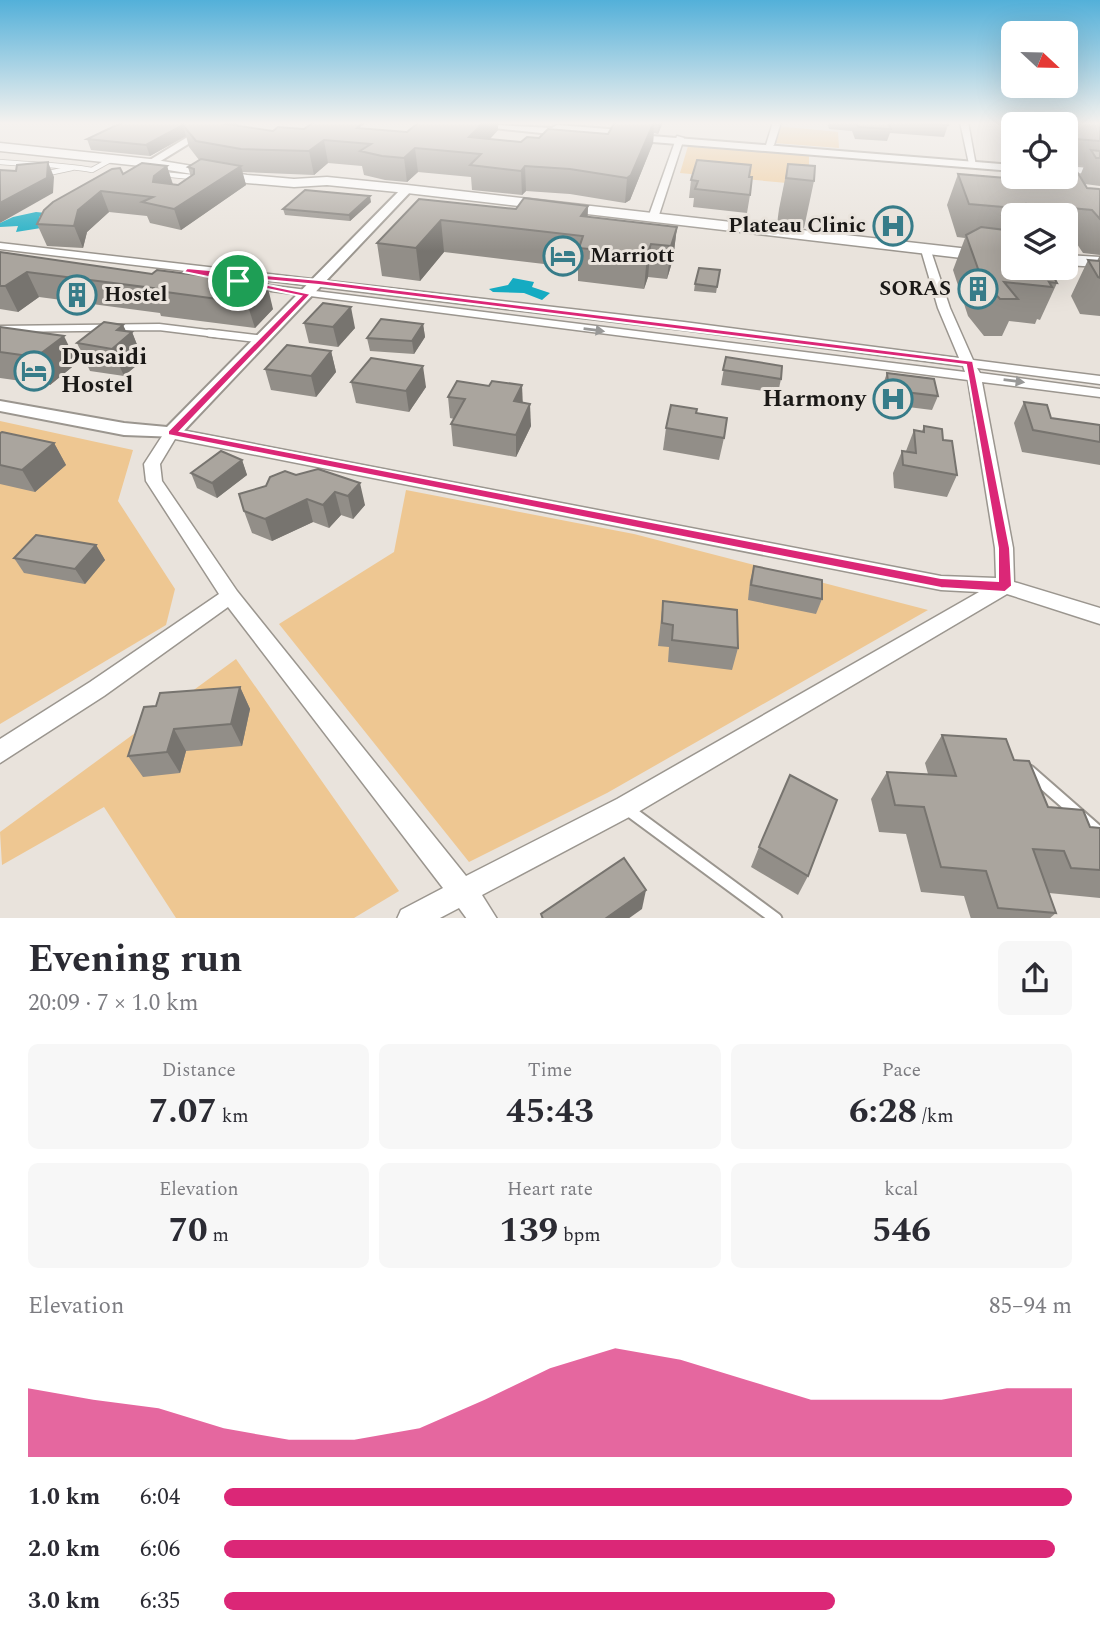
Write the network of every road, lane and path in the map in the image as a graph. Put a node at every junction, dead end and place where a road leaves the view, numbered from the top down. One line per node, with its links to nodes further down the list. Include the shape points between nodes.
1 (28, 165): 8 (lane)
2 (53, 165): 8 (lane)
3 (64, 165): 9 (lane)
4 (102, 165): 11 (lane)
5 (135, 165): 10 (main road)
6 (156, 165): 10 (street)
7 (669, 165): 17 (street)
8 (40, 166): 9 (lane, via 42,174)
9 (72, 168): 11 (lane)
10 (150, 169): 15 (main road); 16 (lane, via 192,177)
11 (92, 170): 13 (lane)
12 (1078, 171): 14 (street)
13 (105, 172)
14 (1100, 173)
15 (407, 189): 17 (main road); 24 (street)
16 (178, 190)
17 (649, 215): 18 (lane); 20 (main road)
18 (635, 229)
19 (0, 246): 24 (street)
20 (926, 250): 21 (main road); 27 (street, via 944,308)
21 (1001, 258)
22 (1078, 260): 23 (main road)
23 (1100, 261)
24 (313, 288): 26 (street); 27 (street)
25 (0, 329): 26 (lane, via 159,327)
26 (261, 339): 31 (street)
27 (972, 370): 28 (street); 29 (street, one-way to 29); 32 (street, via 1004,548)
28 (1100, 380)
29 (1100, 393)
30 (0, 406): 31 (street)
31 (172, 433): 32 (street, via 941,583); 33 (street, via 152,464 154,481)
32 (1005, 586): 34 (street); 37 (street)
33 (230, 596): 35 (street); 39 (street)
34 (1100, 616)
35 (0, 752)
36 (1020, 766): 38 (lane, via 1044,780)
37 (625, 807): 39 (street); 42 (lane)
38 (1100, 833)
39 (461, 890): 40 (street); 41 (street)
40 (412, 918)
41 (483, 918)
42 (775, 918)

